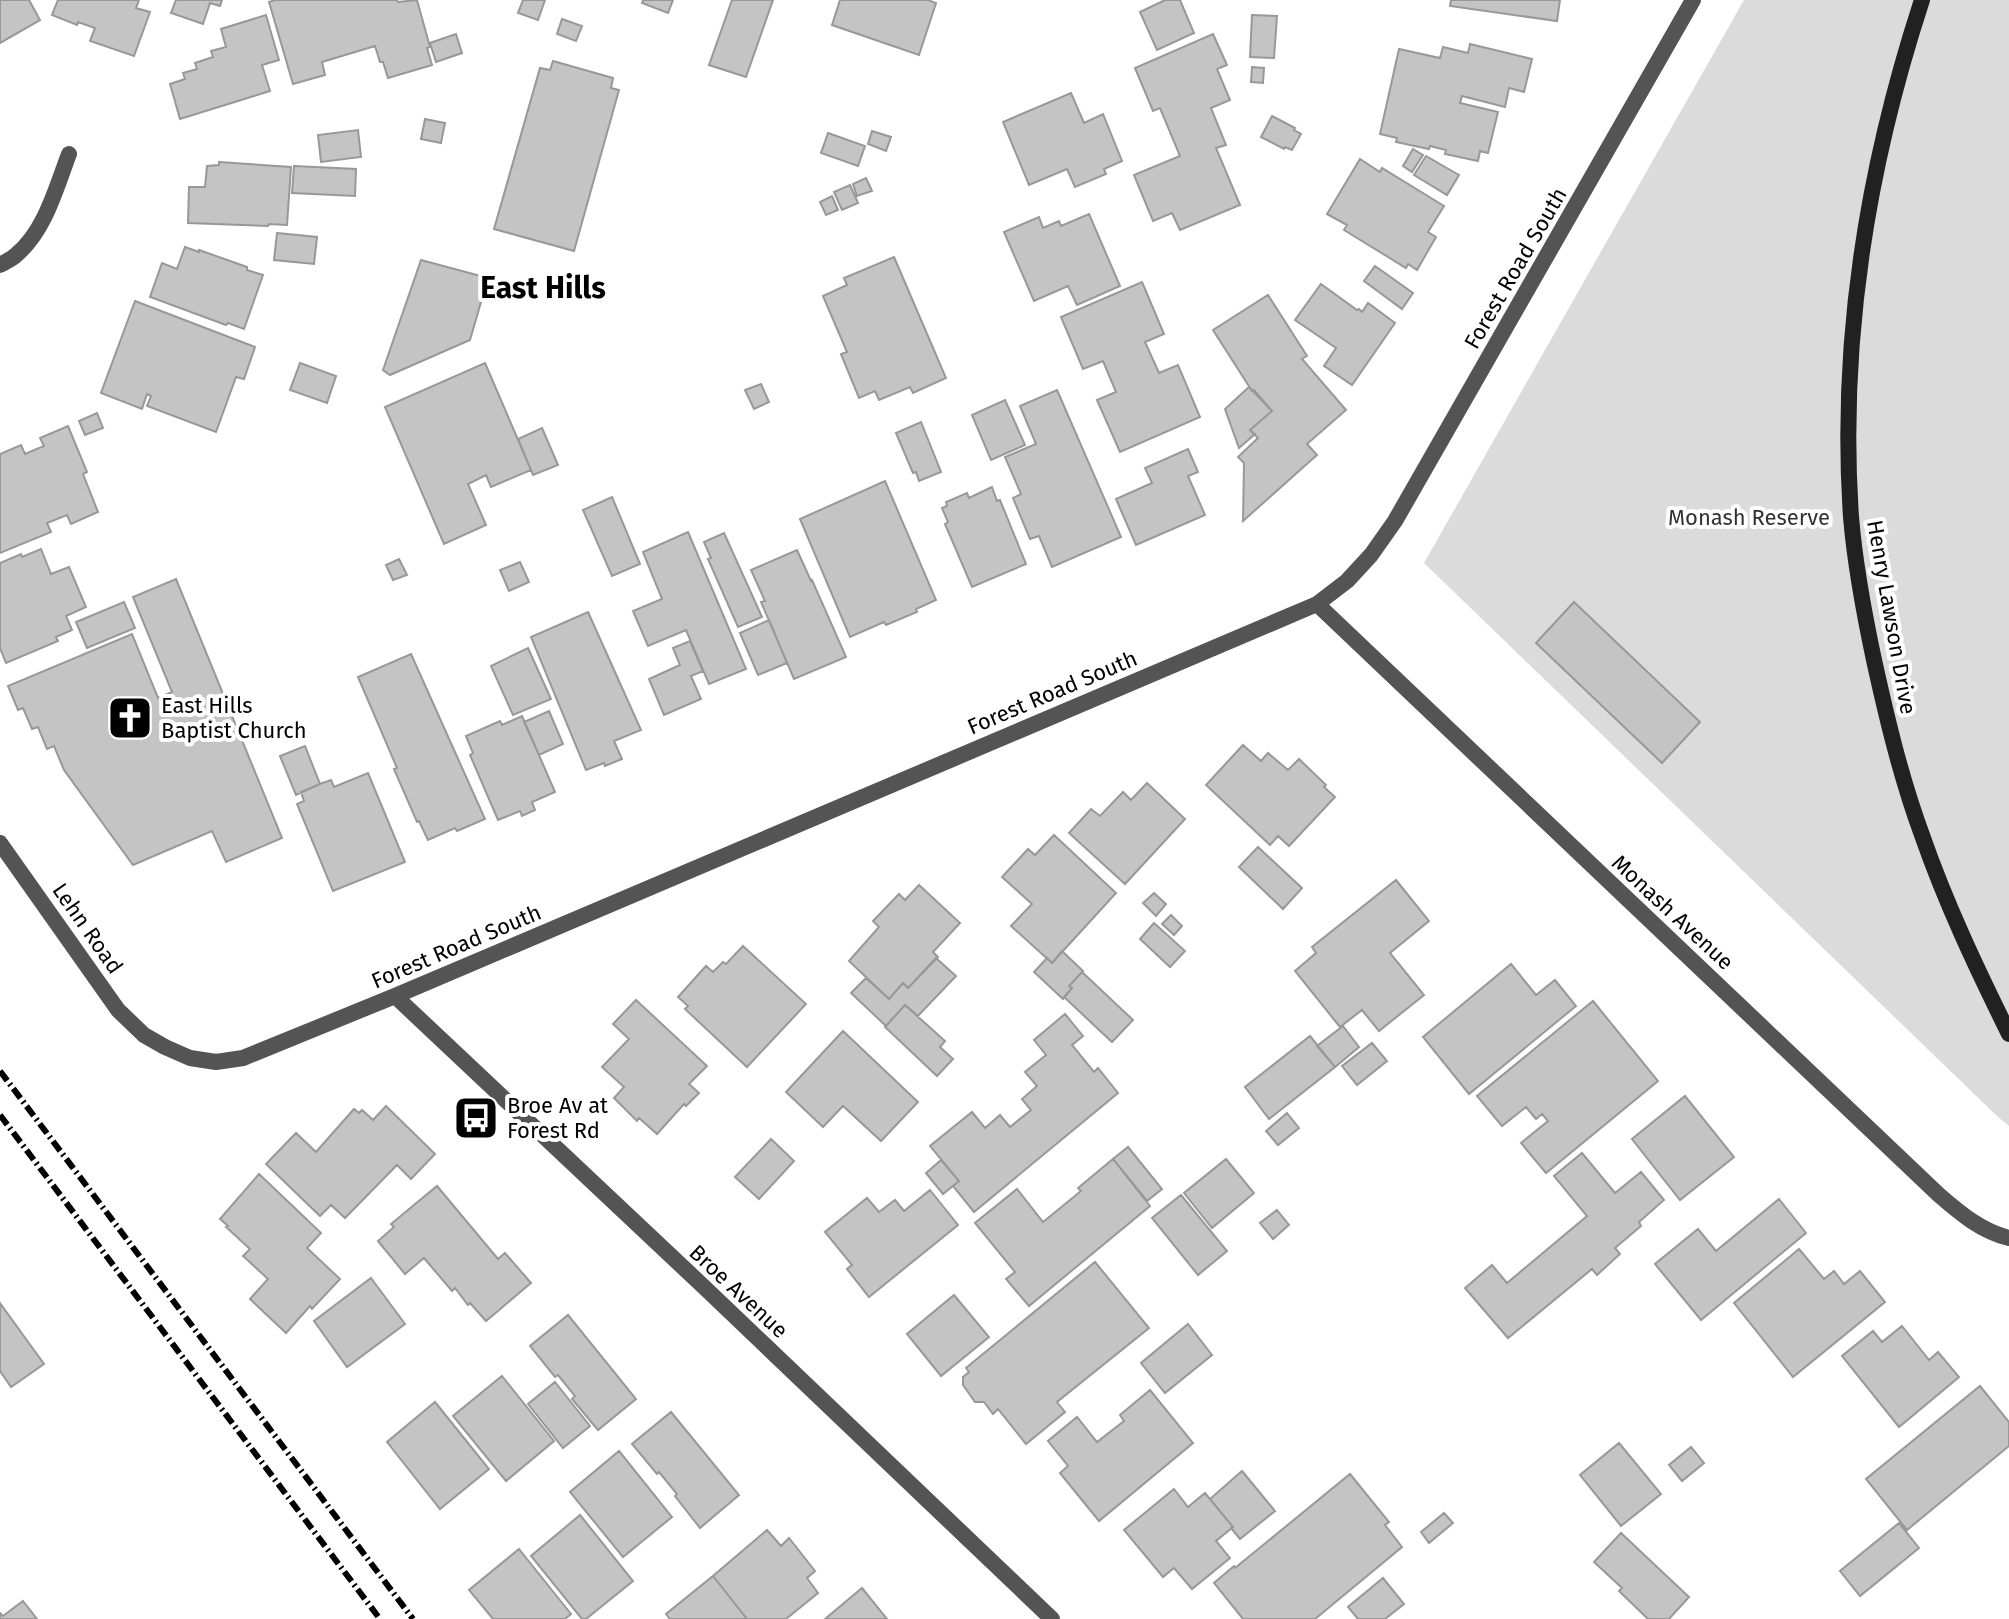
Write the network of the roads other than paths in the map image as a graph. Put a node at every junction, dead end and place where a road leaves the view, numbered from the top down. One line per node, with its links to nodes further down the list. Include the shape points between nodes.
1 (1693, 0): 5 (street, Forest Road South, via 1395,521 1347,581)
2 (1922, 0): 8 (main road, Henry Lawson Drive, via 1879,152 1858,272 1849,397 1851,520 1869,635 1901,772 1966,947)
3 (69, 154): 4 (street, via 35,234)
4 (0, 265)
5 (1317, 604): 7 (street, Forest Road South); 10 (street, Monash Avenue, via 1939,1195 1968,1220)
6 (0, 843): 9 (street, Lehn Road, via 118,1010)
7 (395, 996): 9 (street, Forest Road South, via 243,1058 190,1058); 11 (street, Broe Avenue)
8 (2009, 1034)
9 (144, 1035)
10 (2009, 1238)
11 (1052, 1619)

